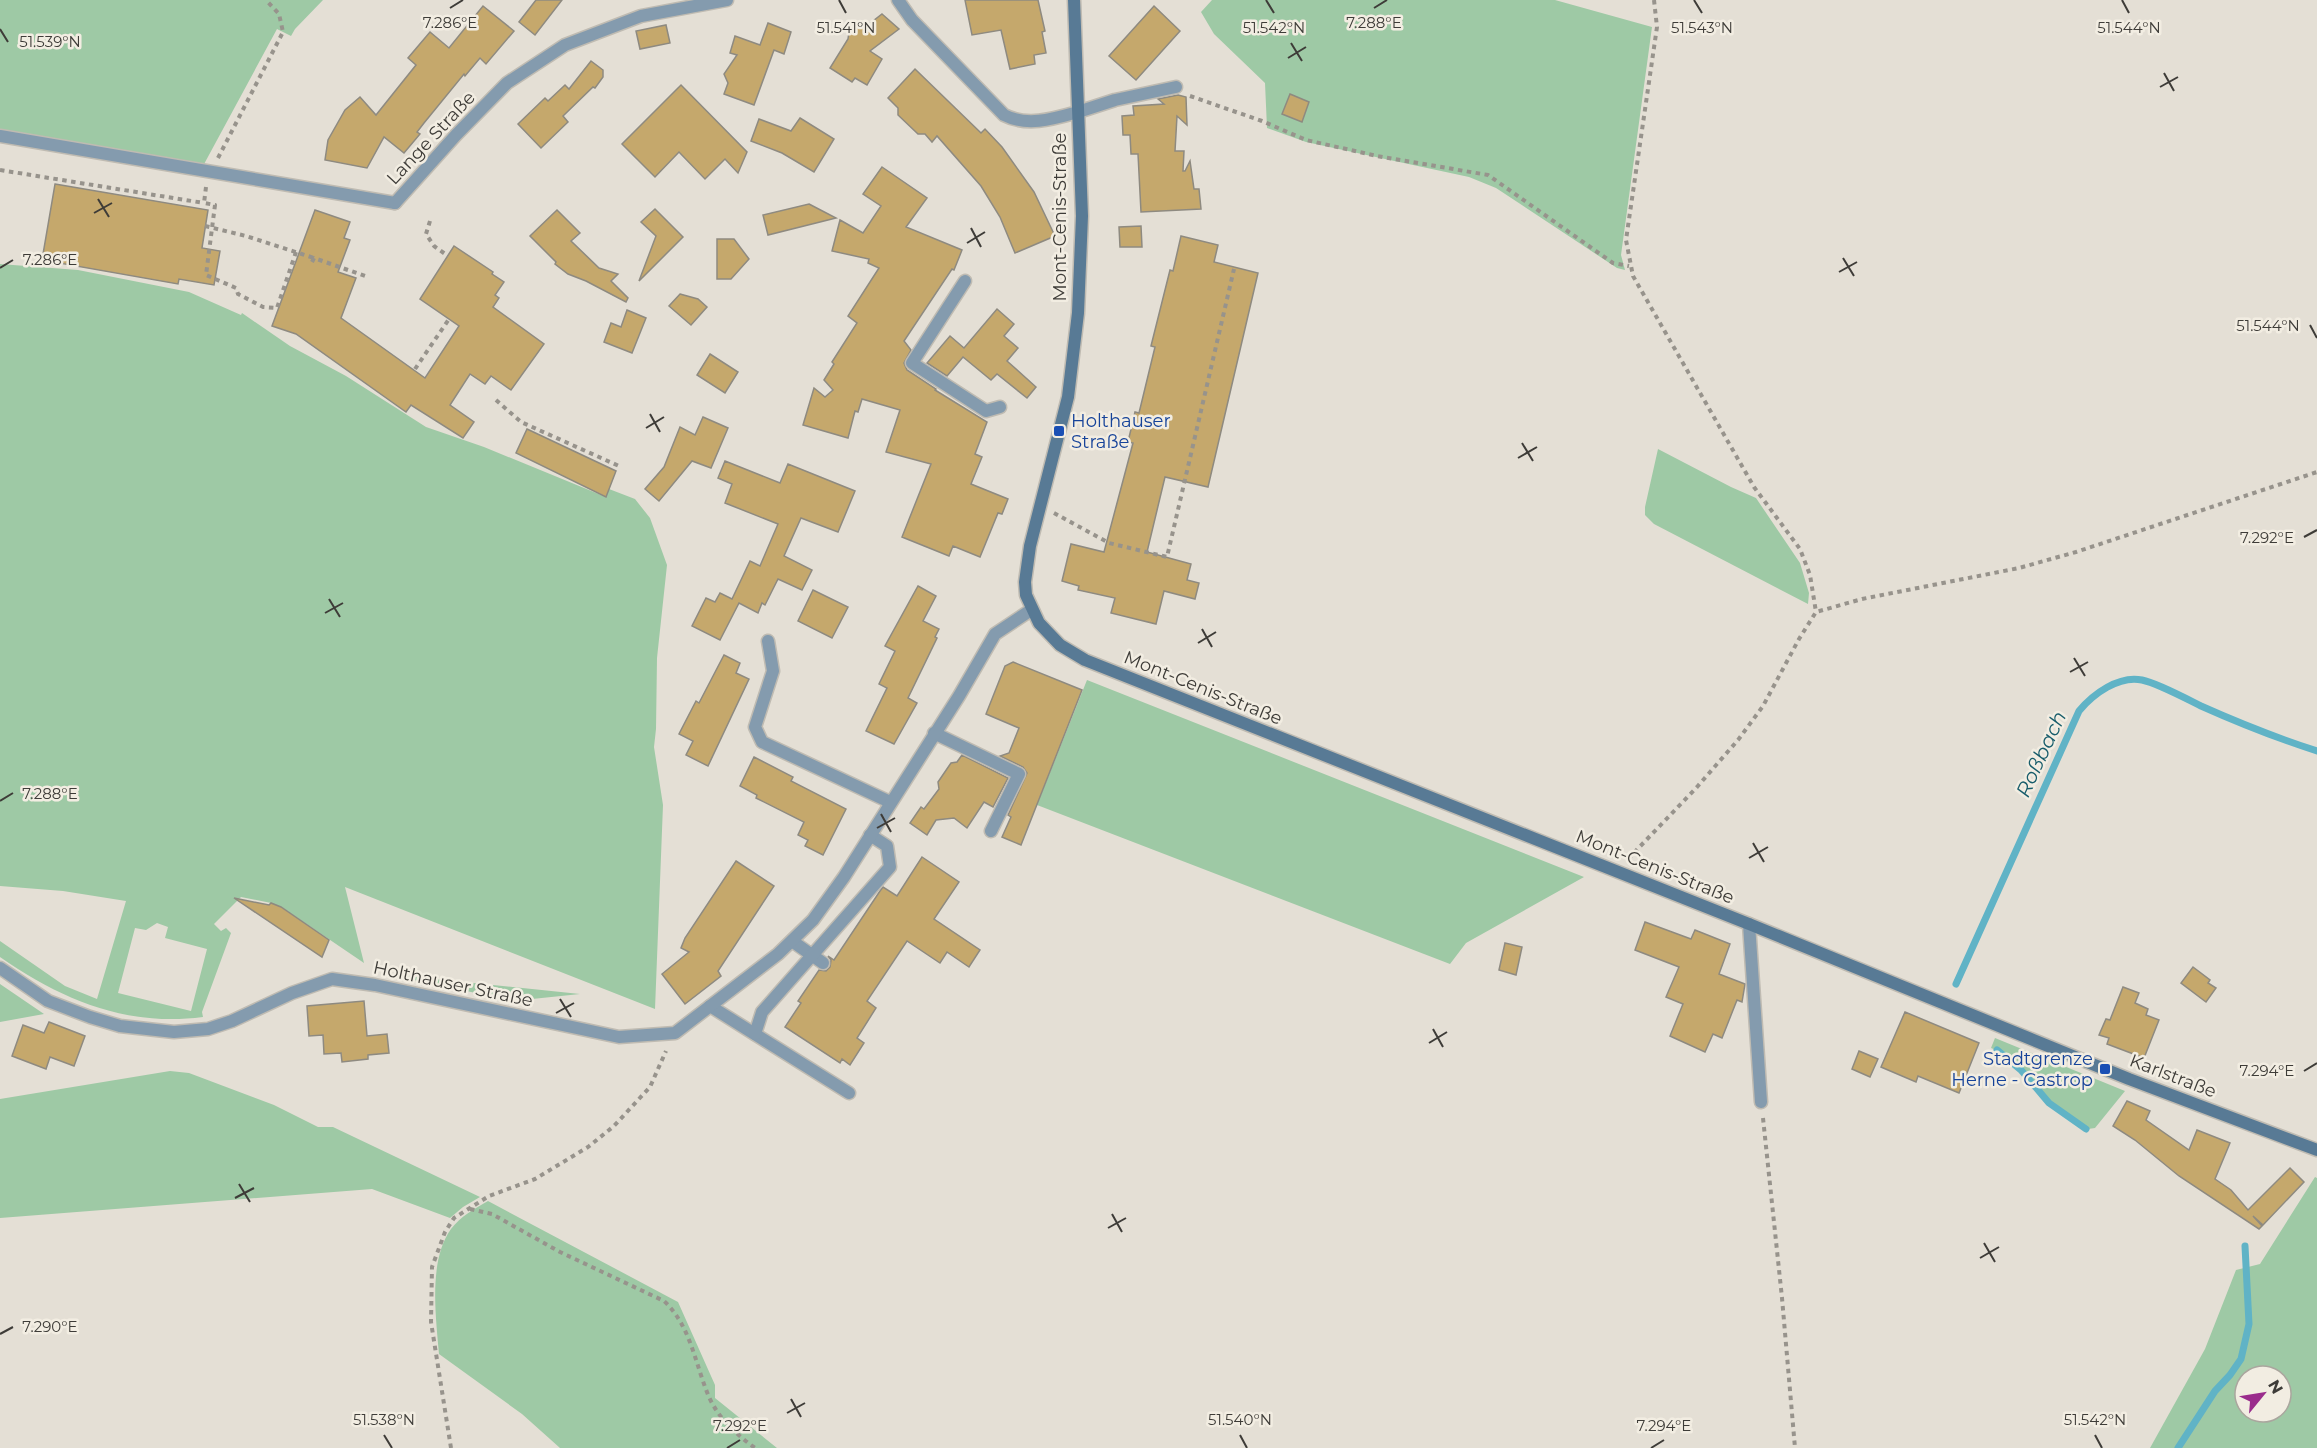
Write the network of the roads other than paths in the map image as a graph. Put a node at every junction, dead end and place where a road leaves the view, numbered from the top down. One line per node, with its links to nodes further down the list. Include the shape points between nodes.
1 (727, 0): 6 (street, Lange Straße, via 641,16 564,45 507,83 395,203 208,178)
2 (898, 0): 5 (street, via 912,20 1004,115 1030,122)
3 (1074, 0): 5 (main road, Mont-Cenis-Straße)
4 (1176, 87): 5 (street)
5 (1078, 112): 9 (main road, Mont-Cenis-Straße, via 1082,216 1078,313 1068,397 1026,565 1026,595)
6 (0, 136)
7 (965, 281): 8 (street, via 912,363 986,411)
8 (1000, 407)
9 (1031, 610): 11 (street, via 995,634); 15 (main road, Mont-Cenis-Straße, via 1049,636 1085,660)
10 (768, 642): 12 (street, via 773,671 755,727 762,742)
11 (934, 733): 12 (street); 13 (street, via 1019,774)
12 (890, 802): 14 (street)
13 (991, 831)
14 (870, 835): 16 (street, via 813,920); 17 (street, via 887,846 890,867)
15 (1749, 924): 20 (main road, Mont-Cenis-Straße); 24 (street)
16 (792, 941): 17 (street); 21 (street)
17 (812, 955): 18 (street); 22 (street, via 762,1012)
18 (823, 963)
19 (0, 968): 21 (street, Holthauser Straße, via 48,1001 90,1017 120,1026 174,1032 208,1029 232,1021 332,979 619,1037 675,1033)
20 (1950, 1005): 25 (main road, Karlstraße, via 2129,1079)
21 (710, 1006): 22 (street)
22 (754, 1034): 23 (street)
23 (849, 1093)
24 (1761, 1102)
25 (2317, 1150)

